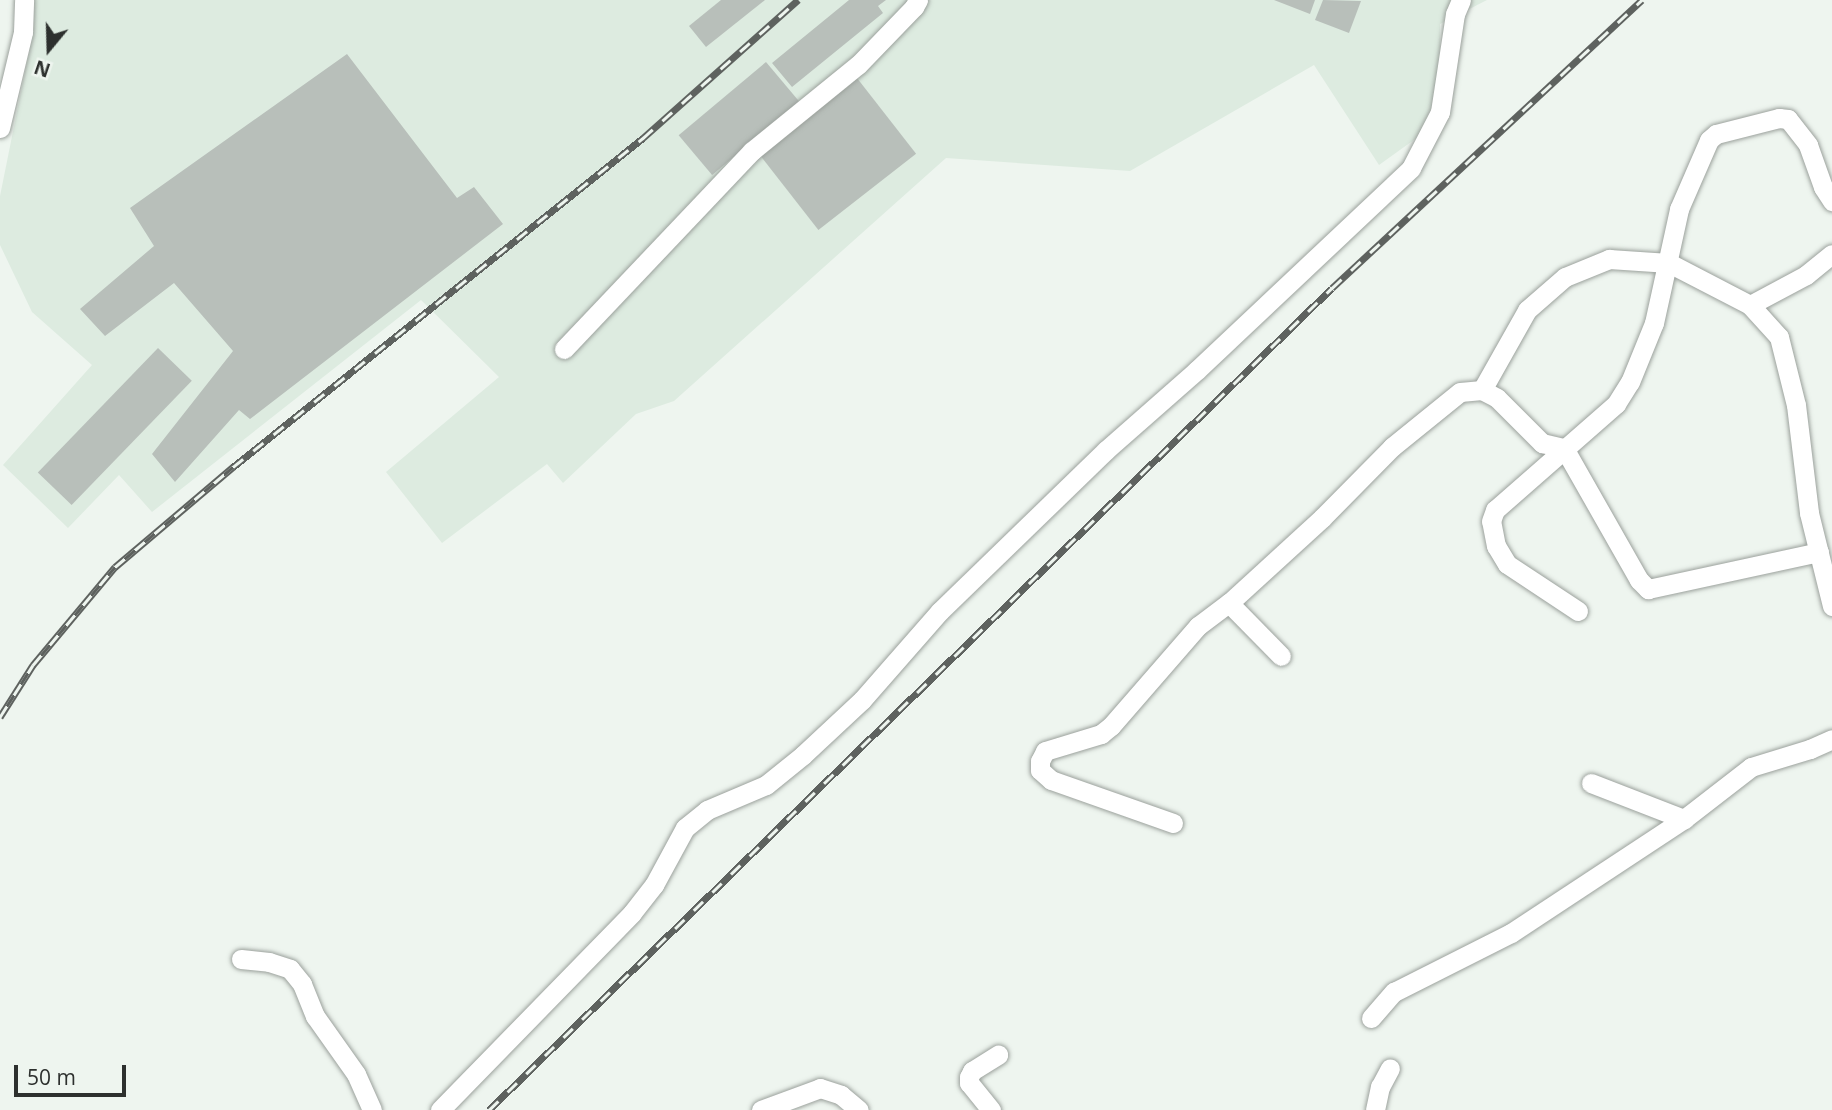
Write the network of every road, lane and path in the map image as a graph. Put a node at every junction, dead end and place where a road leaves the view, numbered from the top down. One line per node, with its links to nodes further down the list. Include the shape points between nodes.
1 (24, 0): 4 (street, via 23,32)
2 (918, 0): 9 (street, via 858,65 752,151)
3 (1461, 0): 26 (street, via 1440,112 1411,168 1106,450 940,611 862,700 803,755 766,785 706,810 685,828 654,885 632,913)
4 (0, 128)
5 (1832, 201): 7 (street, via 1808,145 1788,119 1716,134 1706,146 1679,209)
6 (1832, 254): 8 (street, via 1806,275)
7 (1669, 263): 8 (street); 10 (street, via 1609,259 1565,277 1527,310); 11 (street, via 1654,323 1630,382 1616,404)
8 (1749, 305): 12 (street, via 1779,337 1796,405 1808,513)
9 (564, 349)
10 (1482, 390): 11 (street, via 1497,398 1542,443); 14 (street, via 1447,400)
11 (1564, 448): 12 (street, via 1648,589); 15 (street, via 1495,510 1490,521 1496,546 1507,564)
12 (1819, 552): 13 (street)
13 (1831, 597)
14 (1229, 603): 16 (street); 20 (street, via 1198,626 1111,726 1101,734 1045,751 1040,761 1040,770 1051,780)
15 (1577, 611)
16 (1281, 656)
17 (1832, 739): 19 (street, via 1751,767)
18 (1591, 783): 19 (street)
19 (1684, 819): 22 (street, via 1511,933 1394,992)
20 (1173, 822)
21 (241, 959): 25 (street, via 290,969 302,984 315,1016 356,1074)
22 (1371, 1018)
23 (998, 1055): 29 (street, via 969,1077)
24 (1390, 1068): 30 (street)
25 (372, 1110)
26 (440, 1110)
27 (761, 1110): 28 (street, via 820,1088 841,1095)
28 (859, 1110)
29 (991, 1110)
30 (1375, 1110)

